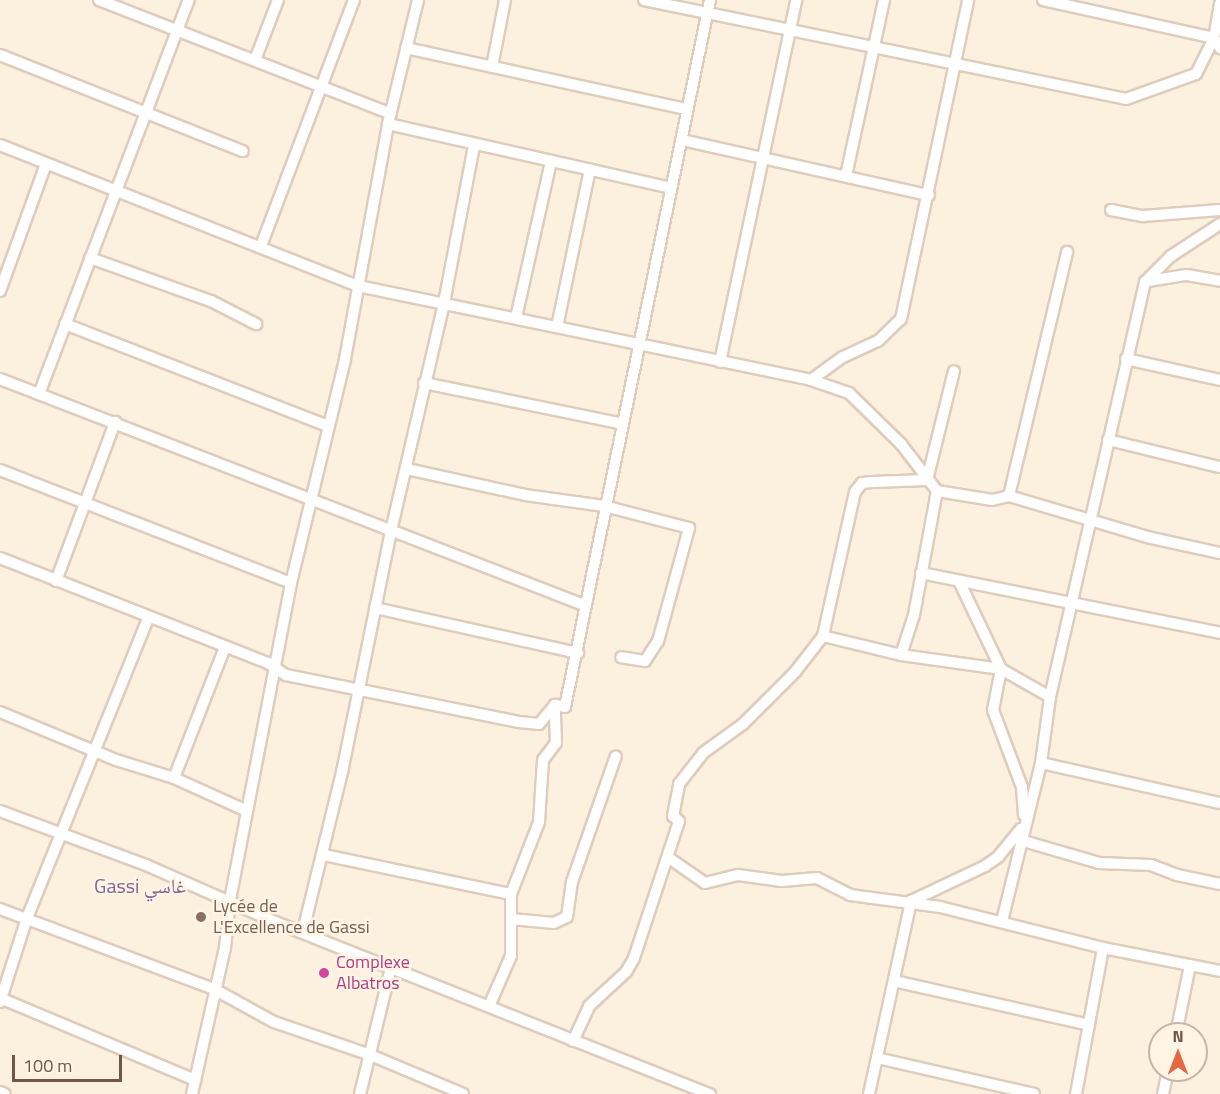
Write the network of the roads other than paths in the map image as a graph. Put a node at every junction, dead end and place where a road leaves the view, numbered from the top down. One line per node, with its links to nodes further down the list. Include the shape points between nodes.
1 (99, 0): 16 (street)
2 (189, 0): 16 (street)
3 (278, 0): 22 (street)
4 (354, 0): 25 (street)
5 (418, 0): 19 (street)
6 (505, 0): 24 (street)
7 (644, 0): 14 (street)
8 (710, 0): 14 (street)
9 (796, 0): 15 (street)
10 (884, 0): 18 (street)
11 (968, 0): 23 (street)
12 (1043, 0): 17 (street)
13 (1220, 3): 17 (street)
14 (707, 14): 15 (street); 26 (street)
15 (789, 30): 18 (street); 33 (street)
16 (178, 31): 22 (street); 27 (street)
17 (1214, 38): 20 (street); 23 (street, via 1196,74 1126,99)
18 (874, 47): 23 (street); 37 (street)
19 (406, 48): 24 (street); 28 (street)
20 (1220, 48)
21 (0, 55): 27 (street)
22 (255, 60): 25 (street)
23 (956, 66): 40 (street)
24 (492, 67): 26 (street)
25 (320, 85): 28 (street); 44 (street)
26 (686, 109): 29 (street)
27 (145, 112): 32 (street); 39 (street)
28 (390, 119): 31 (street); 49 (street)
29 (682, 140): 33 (street); 38 (street)
30 (0, 145): 35 (street)
31 (474, 145): 34 (street); 51 (street)
32 (243, 150)
33 (766, 158): 37 (street); 58 (street)
34 (551, 160): 36 (street); 52 (street)
35 (46, 164): 39 (street); 50 (street)
36 (590, 169): 38 (street); 55 (street)
37 (846, 176): 40 (street)
38 (671, 188): 56 (street)
39 (117, 190): 44 (street); 46 (street)
40 (929, 195): 61 (street, via 901,319 878,341 843,357)
41 (1111, 210): 42 (street, via 1143,216)
42 (1220, 210)
43 (1220, 224): 48 (street, via 1171,256)
44 (261, 246): 49 (street)
45 (1067, 252): 74 (street)
46 (90, 258): 53 (street); 54 (street, via 211,301)
47 (1220, 281): 48 (street, via 1187,275)
48 (1145, 282): 57 (street)
49 (358, 286): 51 (street); 67 (street)
50 (0, 291)
51 (444, 303): 52 (street); 63 (street)
52 (516, 318): 55 (street)
53 (65, 324): 64 (street); 67 (street)
54 (256, 324)
55 (557, 327): 56 (street)
56 (638, 345): 58 (street); 66 (street)
57 (1126, 359): 62 (street); 68 (street)
58 (720, 362): 61 (street)
59 (954, 371): 72 (street)
60 (0, 379): 64 (street)
61 (811, 380): 72 (street, via 849,393 901,444)
62 (1220, 380)
63 (423, 383): 66 (street); 70 (street)
64 (39, 394): 65 (street)
65 (115, 422): 75 (street); 76 (street)
66 (623, 424): 77 (street)
67 (328, 426): 75 (street)
68 (1108, 440): 69 (street); 78 (street)
69 (1220, 467)
70 (407, 469): 77 (street, via 525,495); 79 (street)
71 (0, 470): 76 (street)
72 (927, 480): 73 (street); 91 (street, via 862,483 855,492)
73 (937, 491): 74 (street, via 992,500); 82 (street)
74 (1009, 496): 78 (street)
75 (312, 501): 79 (street); 85 (street)
76 (83, 502): 83 (street); 85 (street)
77 (604, 506): 86 (street); 95 (street, via 689,528 658,641 645,661)
78 (1090, 520): 80 (street); 87 (street)
79 (391, 531): 86 (street); 88 (street)
80 (1220, 553)
81 (0, 558): 83 (street)
82 (921, 573): 84 (street); 94 (street)
83 (56, 581): 89 (street)
84 (959, 581): 87 (street); 97 (street)
85 (291, 583): 96 (street)
86 (584, 606): 93 (street)
87 (1071, 606): 90 (street); 99 (street)
88 (375, 608): 93 (street); 98 (street)
89 (148, 618): 92 (street); 102 (street)
90 (1220, 633)
91 (823, 636): 94 (street); 113 (street, via 795,672 691,766 676,797 673,816 679,821)
92 (225, 647): 96 (street); 105 (street)
93 (578, 653): 100 (street, via 565,707)
94 (901, 655): 97 (street)
95 (621, 657)
96 (274, 669): 98 (street); 108 (street)
97 (1001, 669): 99 (street); 109 (street, via 993,710 1022,787)
98 (358, 690): 100 (street, via 539,723); 112 (street)
99 (1050, 697): 104 (street)
100 (555, 705): 115 (street, via 556,743 543,760 539,822)
101 (0, 712): 102 (street)
102 (97, 749): 105 (street, via 116,760); 110 (street)
103 (616, 756): 120 (street, via 572,882 567,917 546,923)
104 (1041, 763): 106 (street); 109 (street)
105 (174, 778): 108 (street)
106 (1220, 803)
107 (0, 811): 110 (street)
108 (247, 811): 116 (street)
109 (1024, 824): 111 (street); 117 (street, via 998,857 985,866)
110 (63, 834): 116 (street); 119 (street)
111 (1020, 840): 114 (street, via 1099,863 1134,862); 121 (street)
112 (324, 855): 115 (street); 122 (street)
113 (669, 858): 117 (street, via 705,883 738,875 782,881 817,878 850,895); 133 (street, via 630,965 589,1006)
114 (1220, 884)
115 (511, 894): 120 (street)
116 (230, 900): 122 (street); 128 (street, via 225,948)
117 (911, 901): 121 (street); 127 (street)
118 (0, 909): 119 (street)
119 (27, 918): 128 (street); 129 (street)
120 (511, 919): 130 (street, via 510,956)
121 (1002, 921): 123 (street)
122 (303, 931): 125 (street)
123 (1103, 948): 124 (street); 132 (street)
124 (1190, 965): 126 (street); 131 (street)
125 (391, 968): 130 (street); 134 (street)
126 (1220, 971)
127 (894, 981): 132 (street); 135 (street)
128 (214, 989): 134 (street, via 274,1022); 136 (street)
129 (0, 999): 136 (street)
130 (490, 1004): 133 (street)
131 (1178, 1022)
132 (1089, 1025): 145 (street)
133 (573, 1041): 142 (street)
134 (368, 1054): 138 (street); 141 (street)
135 (877, 1058): 143 (street); 144 (street)
136 (195, 1080): 140 (street)
137 (0, 1092): 139 (street)
138 (458, 1093)
139 (5, 1094)
140 (192, 1094)
141 (360, 1094)
142 (710, 1094)
143 (869, 1094)
144 (1034, 1094)
145 (1076, 1094)

